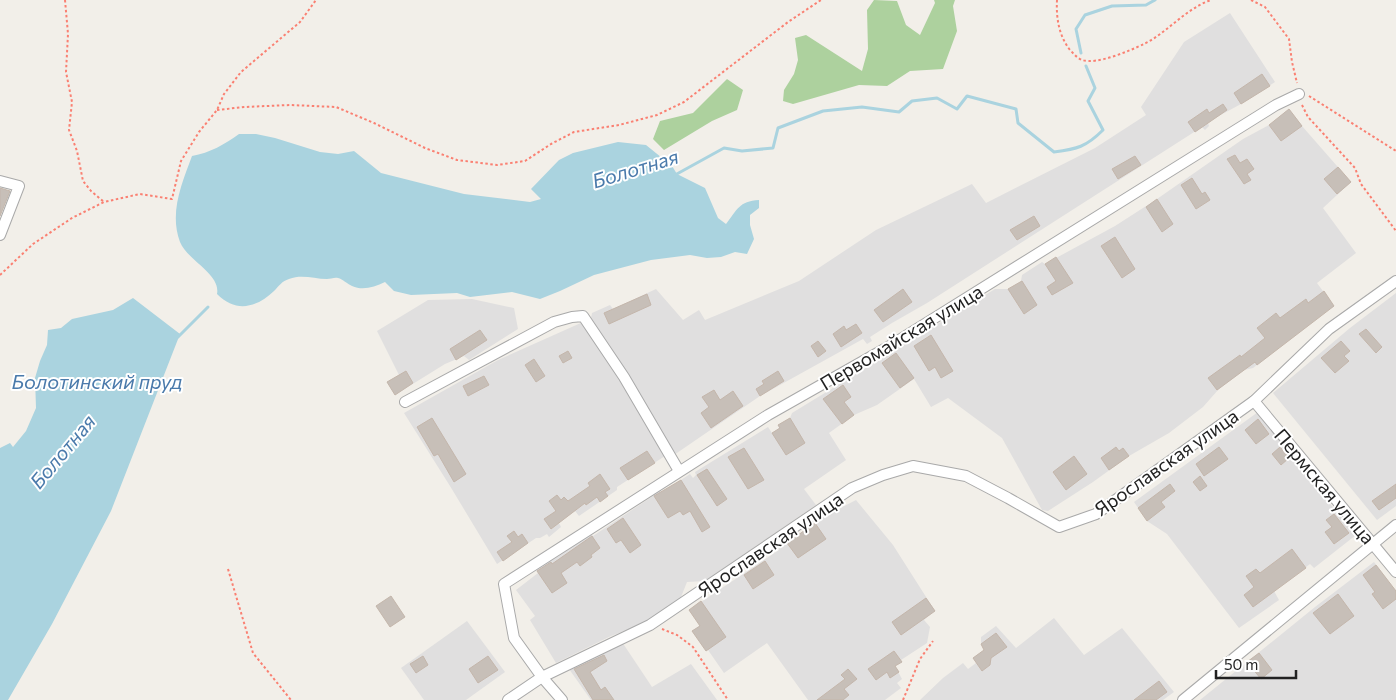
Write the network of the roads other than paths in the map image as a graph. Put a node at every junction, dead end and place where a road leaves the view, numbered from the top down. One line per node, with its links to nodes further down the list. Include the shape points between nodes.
1 (1299, 94): 7 (street, Первомайская улица, via 1276,105 888,347 768,415)
2 (0, 181): 3 (street, via 19,186)
3 (0, 235)
4 (1396, 281): 5 (street, Ярославская улица, via 1329,329)
5 (1254, 401): 9 (street, Пермская улица); 11 (street, Ярославская улица, via 1096,514 1060,527 966,476 913,466 884,474 852,488 650,625)
6 (405, 402): 7 (street, via 554,322 583,316 624,377)
7 (679, 471): 11 (street, Первомайская улица, via 504,584 514,638)
8 (1396, 525): 9 (street)
9 (1373, 543): 10 (street, Пермская улица); 14 (street)
10 (1396, 572)
11 (542, 676): 12 (street, Ярославская улица); 13 (street)
12 (508, 700)
13 (562, 700)
14 (1183, 700)

